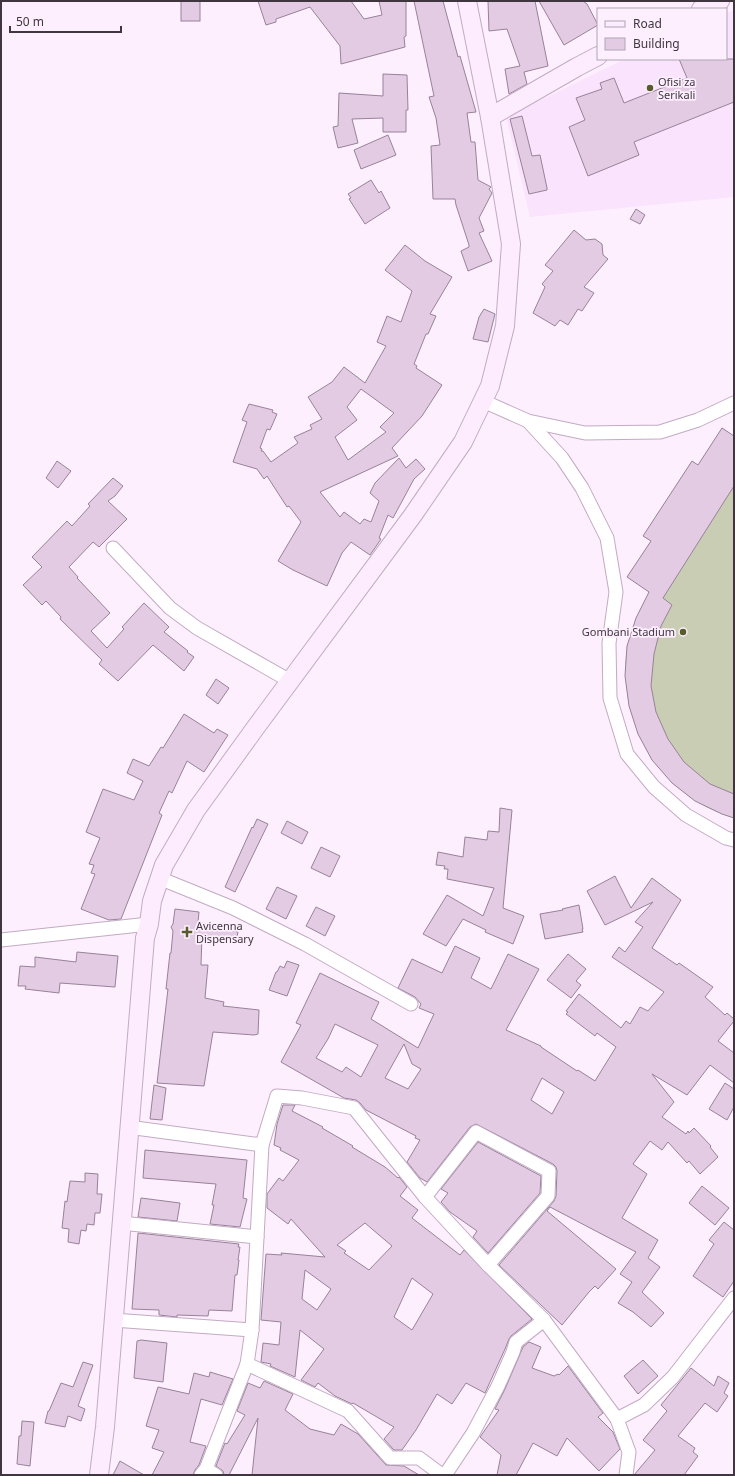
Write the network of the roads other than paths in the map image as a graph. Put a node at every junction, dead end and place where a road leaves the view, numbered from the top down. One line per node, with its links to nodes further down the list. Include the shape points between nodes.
1 (467, 1): 5 (main road)
2 (720, 1): 3 (main road)
3 (703, 8)
4 (597, 57): 5 (main road)
5 (490, 117): 6 (main road, via 511,244 505,326 490,386)
6 (483, 401): 8 (street); 10 (main road, via 463,442 413,515)
7 (734, 402): 8 (street, via 698,420 660,432 585,433)
8 (528, 421): 11 (street, via 562,458 582,488 607,538 616,592 609,643 610,698 627,754 654,787 686,815)
9 (113, 548): 10 (street, via 170,608 197,628)
10 (290, 681): 12 (main road, via 196,810 164,865)
11 (734, 840)
12 (160, 878): 13 (main road, via 152,901); 15 (street, via 233,908 299,941)
13 (149, 924): 14 (street); 16 (main road, via 145,938)
14 (1, 940)
15 (411, 1004)
16 (128, 1127): 17 (street); 19 (main road)
17 (262, 1145): 18 (street, via 277,1096 354,1108); 20 (street)
18 (425, 1197): 21 (street); 21 (street, via 476,1132 549,1171 548,1196)
19 (121, 1223): 20 (street); 23 (main road)
20 (257, 1237): 25 (street)
21 (488, 1265): 24 (street)
22 (734, 1298): 27 (street, via 673,1377 644,1405)
23 (113, 1320): 25 (street); 29 (main road)
24 (544, 1320): 27 (street); 30 (street, via 516,1342 498,1386 473,1434)
25 (252, 1330): 26 (street)
26 (247, 1364): 28 (street); 30 (street, via 348,1411 390,1458 419,1458)
27 (617, 1419): 31 (street, via 629,1452)
28 (208, 1473)
29 (99, 1475)
30 (443, 1475)
31 (626, 1475)

